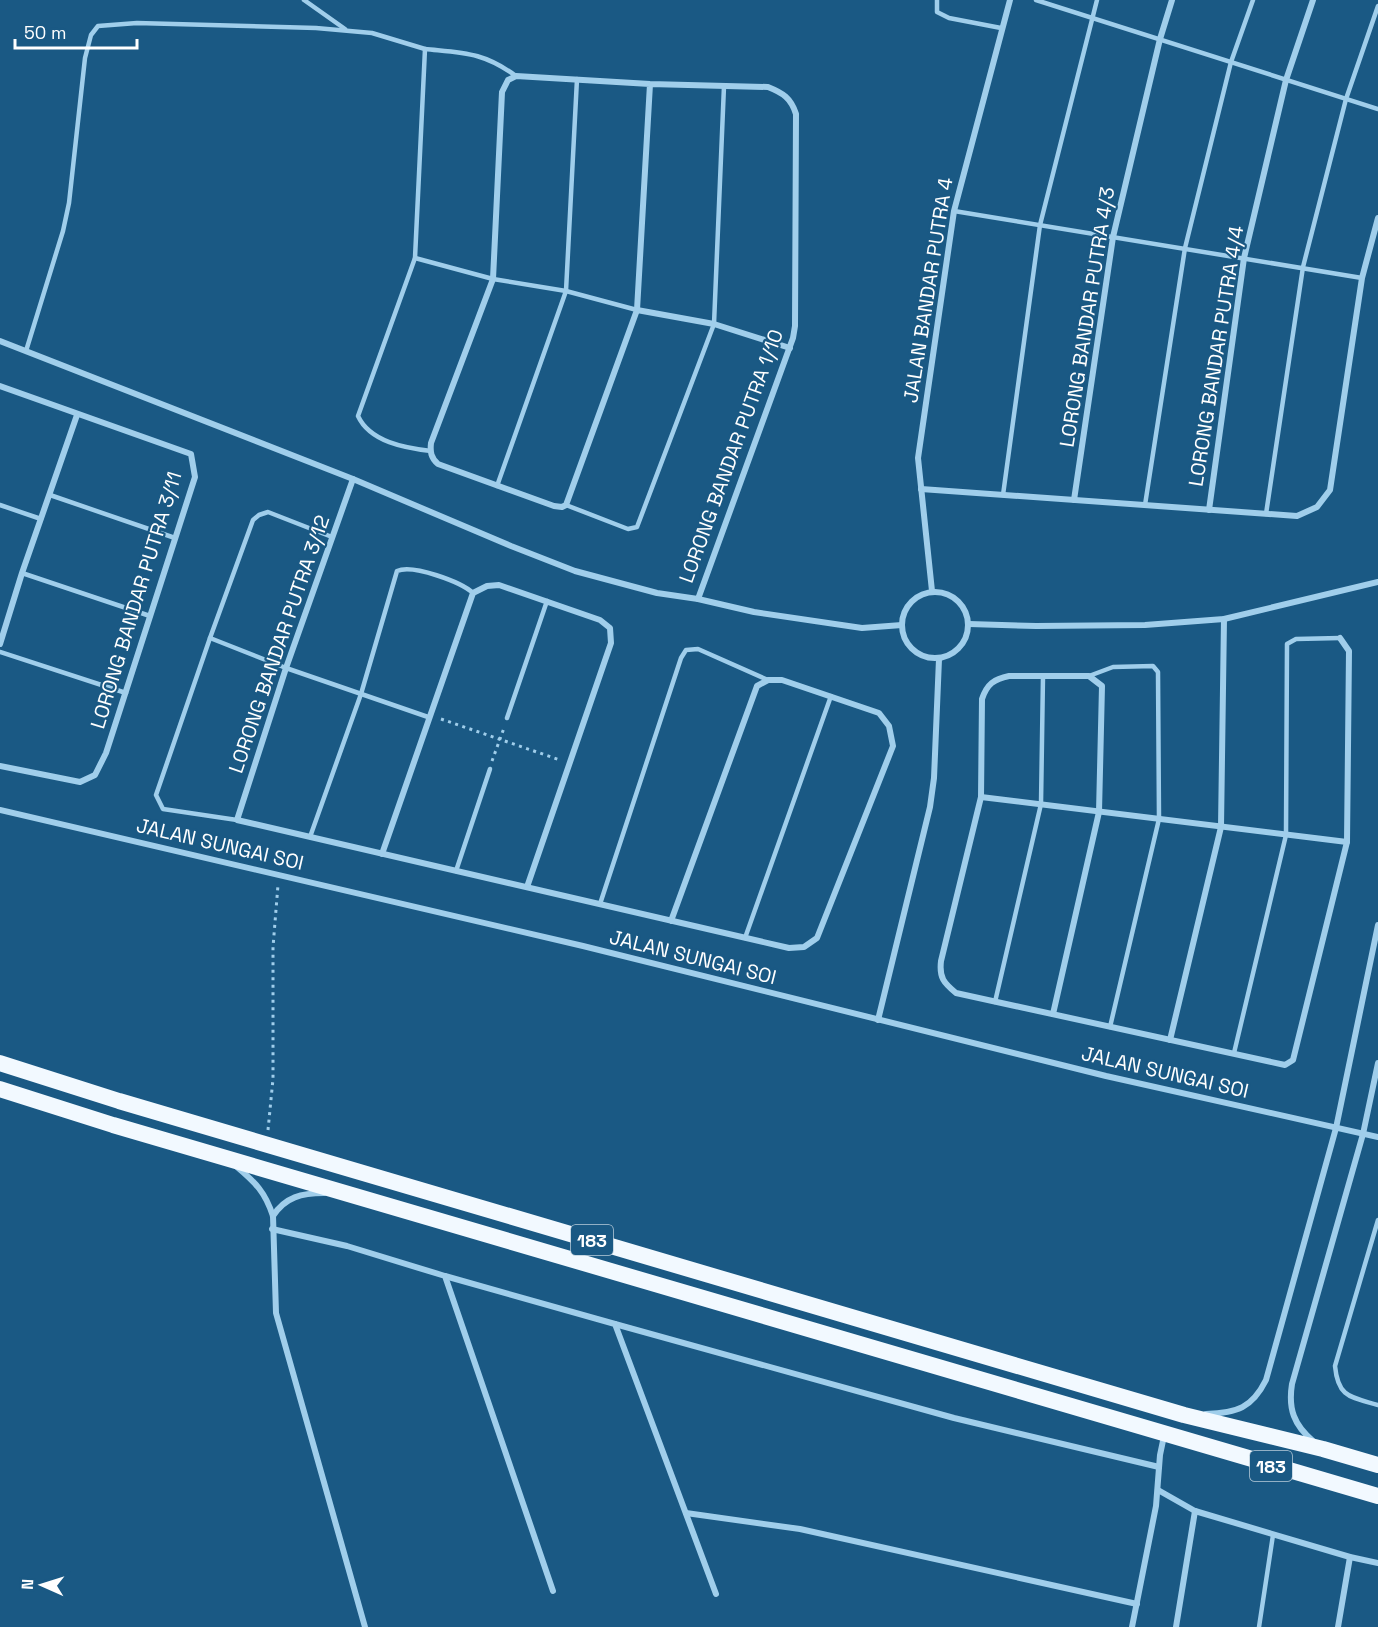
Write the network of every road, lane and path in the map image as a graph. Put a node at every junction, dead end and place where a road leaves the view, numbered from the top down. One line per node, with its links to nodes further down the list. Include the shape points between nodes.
1 (303, 0): 12 (lane)
2 (937, 0): 11 (lane, via 937,12 949,18)
3 (1010, 0): 11 (street, JALAN BANDAR PUTRA 4)
4 (1036, 0): 10 (lane)
5 (1097, 0): 10 (lane)
6 (1172, 0): 13 (street, LORONG BANDAR PUTRA 4/3)
7 (1253, 0): 15 (lane)
8 (1313, 0): 18 (street, LORONG BANDAR PUTRA 4/4)
9 (1378, 6): 21 (lane)
10 (1091, 18): 13 (lane); 25 (lane)
11 (1001, 28): 23 (street, JALAN BANDAR PUTRA 4)
12 (348, 31): 14 (lane, via 372,33); 38 (lane, via 137,23 94,29 86,58 69,203)
13 (1160, 39): 15 (lane); 26 (street, LORONG BANDAR PUTRA 4/3)
14 (425, 49): 16 (lane, via 482,57); 28 (lane)
15 (1231, 62): 18 (lane); 27 (lane)
16 (516, 76): 17 (street); 32 (street, via 508,80 502,92)
17 (577, 79): 19 (street); 33 (lane)
18 (1286, 80): 21 (lane); 29 (street, LORONG BANDAR PUTRA 4/4)
19 (650, 84): 20 (street); 34 (street)
20 (724, 86): 35 (lane); 37 (street, LORONG BANDAR PUTRA 1/10, via 768,87 783,93 796,114 795,326)
21 (1346, 99): 22 (lane); 30 (lane)
22 (1378, 109)
23 (954, 211): 25 (lane); 44 (street, JALAN BANDAR PUTRA 4, via 918,458)
24 (1378, 218): 31 (street)
25 (1040, 225): 26 (lane); 46 (lane)
26 (1113, 237): 27 (lane); 47 (street, LORONG BANDAR PUTRA 4/3)
27 (1185, 248): 29 (lane); 49 (lane)
28 (416, 258): 32 (lane); 41 (lane, via 358,416 372,434 410,449)
29 (1244, 258): 30 (lane); 51 (street, LORONG BANDAR PUTRA 4/4)
30 (1303, 267): 31 (lane); 52 (lane)
31 (1362, 278): 52 (street, via 1330,490 1317,507 1297,516)
32 (493, 279): 33 (lane); 41 (street)
33 (566, 291): 34 (lane); 43 (lane)
34 (637, 310): 35 (street); 50 (street)
35 (714, 324): 37 (street); 50 (lane, via 637,528 628,530)
36 (0, 341): 38 (street)
37 (790, 348): 61 (street, LORONG BANDAR PUTRA 1/10)
38 (26, 351): 42 (street)
39 (0, 386): 40 (street)
40 (77, 416): 45 (street); 55 (street, LORONG BANDAR PUTRA 3/11, via 191,454 195,477)
41 (430, 452): 43 (street, via 438,464)
42 (353, 479): 54 (street, LORONG BANDAR PUTRA 3/12); 61 (street, via 575,571 657,593)
43 (497, 486): 50 (street)
44 (921, 489): 46 (street); 59 (street, JALAN BANDAR PUTRA 4)
45 (50, 495): 53 (street); 55 (lane)
46 (1002, 495): 47 (street)
47 (1074, 500): 49 (street)
48 (0, 505): 53 (lane)
49 (1145, 505): 51 (street)
50 (564, 506)
51 (1209, 510): 52 (street)
52 (1266, 514)
53 (41, 519): 56 (street)
54 (333, 537): 67 (lane, via 268,512 259,515); 72 (street, LORONG BANDAR PUTRA 3/12)
55 (174, 538): 63 (street, LORONG BANDAR PUTRA 3/11)
56 (22, 573): 63 (lane); 69 (street)
57 (1378, 577): 58 (street)
58 (1378, 583): 64 (street)
59 (932, 591): 65 (street, via 956,599); 66 (street, via 909,605)
60 (473, 594): 62 (street, via 499,585); 77 (lane, via 459,583 408,568 397,571); 79 (street)
61 (698, 599): 66 (street, via 754,612 862,628)
62 (547, 601): 80 (lane); 82 (street, via 600,620 610,628 611,643)
63 (150, 616): 76 (street, LORONG BANDAR PUTRA 3/11)
64 (1224, 619): 65 (street, via 1144,625); 91 (street)
65 (969, 624): 71 (street, via 963,645)
66 (902, 625): 71 (street, via 909,646 927,658)
67 (210, 638): 72 (lane); 90 (lane, via 156,795 163,809)
68 (1340, 638): 92 (lane, via 1296,639 1287,645); 94 (street, via 1349,651)
69 (0, 644)
70 (0, 652): 76 (lane)
71 (939, 658): 105 (street, via 930,807)
72 (286, 668): 77 (lane); 90 (street, LORONG BANDAR PUTRA 3/12)
73 (1043, 676): 74 (street); 85 (street, via 998,678 985,690); 86 (lane)
74 (1089, 676): 88 (street, via 1102,686); 89 (lane, via 1113,667 1153,666 1158,672)
75 (768, 680): 78 (street, via 782,680); 99 (lane, via 698,649 686,650); 100 (street, via 757,686)
76 (126, 693): 83 (street, LORONG BANDAR PUTRA 3/11, via 95,775 80,782)
77 (361, 694): 79 (lane); 93 (lane)
78 (831, 696): 102 (lane); 102 (street, via 879,713 889,726 893,746 817,938 804,947 789,948)
79 (429, 716): 81 (path); 95 (street)
80 (507, 718): 81 (path)
81 (500, 739): 82 (path); 84 (path)
82 (570, 763): 98 (street)
83 (0, 766)
84 (490, 769): 96 (lane)
85 (981, 797): 86 (street); 103 (street, via 940,973 943,982 956,993)
86 (1041, 804): 88 (street); 103 (lane)
87 (0, 810): 97 (street, JALAN SUNGAI SOI)
88 (1099, 812): 89 (street); 104 (street)
89 (1159, 819): 91 (street); 106 (lane)
90 (237, 820): 93 (street)
91 (1221, 827): 92 (street); 107 (street)
92 (1286, 835): 94 (street); 108 (lane)
93 (310, 837): 95 (street)
94 (1347, 842): 108 (street, via 1293,1060 1285,1065)
95 (382, 854): 96 (street)
96 (456, 871): 98 (street)
97 (279, 874): 105 (street, JALAN SUNGAI SOI); 115 (path, via 273,947 273,1079)
98 (527, 887): 99 (street)
99 (600, 904): 100 (street)
100 (671, 921): 102 (street)
101 (1378, 926): 112 (street)
102 (745, 938)
103 (995, 1002): 104 (street)
104 (1053, 1014): 106 (street)
105 (878, 1020): 112 (street, JALAN SUNGAI SOI)
106 (1110, 1027): 107 (street)
107 (1170, 1040): 108 (street)
108 (1234, 1053)
109 (0, 1063): 115 (highway, 183)
110 (1378, 1063): 113 (street)
111 (0, 1089): 116 (highway, 183)
112 (1336, 1128): 113 (street, JALAN SUNGAI SOI); 124 (street, via 1259,1394 1246,1407)
113 (1363, 1134): 114 (street, JALAN SUNGAI SOI); 126 (street, via 1289,1402 1299,1430)
114 (1378, 1137)
115 (267, 1144): 124 (highway, 183)
116 (226, 1158): 117 (highway, 183); 118 (street, via 258,1184)
117 (343, 1192): 118 (street, via 287,1199); 125 (highway, 183)
118 (273, 1216): 120 (street)
119 (1378, 1220): 123 (lane, via 1335,1366 1337,1383 1348,1396)
120 (272, 1229): 121 (street, via 347,1246); 139 (street, via 276,1313)
121 (445, 1276): 122 (street); 136 (street)
122 (615, 1324): 128 (street, via 954,1418); 132 (street)
123 (1378, 1405)
124 (1184, 1415): 126 (highway, 183)
125 (1164, 1435): 128 (street); 130 (highway, 183)
126 (1323, 1449): 127 (highway, 183)
127 (1378, 1465)
128 (1159, 1467): 129 (street)
129 (1158, 1490): 131 (street); 138 (street)
130 (1378, 1496)
131 (1195, 1511): 133 (street); 141 (street)
132 (686, 1513): 137 (street); 138 (street, via 800,1529)
133 (1273, 1535): 134 (street); 142 (lane)
134 (1350, 1557): 135 (street); 143 (street)
135 (1378, 1563)
136 (553, 1592)
137 (717, 1594)
138 (1137, 1604): 140 (street)
139 (365, 1627)
140 (1132, 1627)
141 (1176, 1627)
142 (1259, 1627)
143 (1338, 1627)

